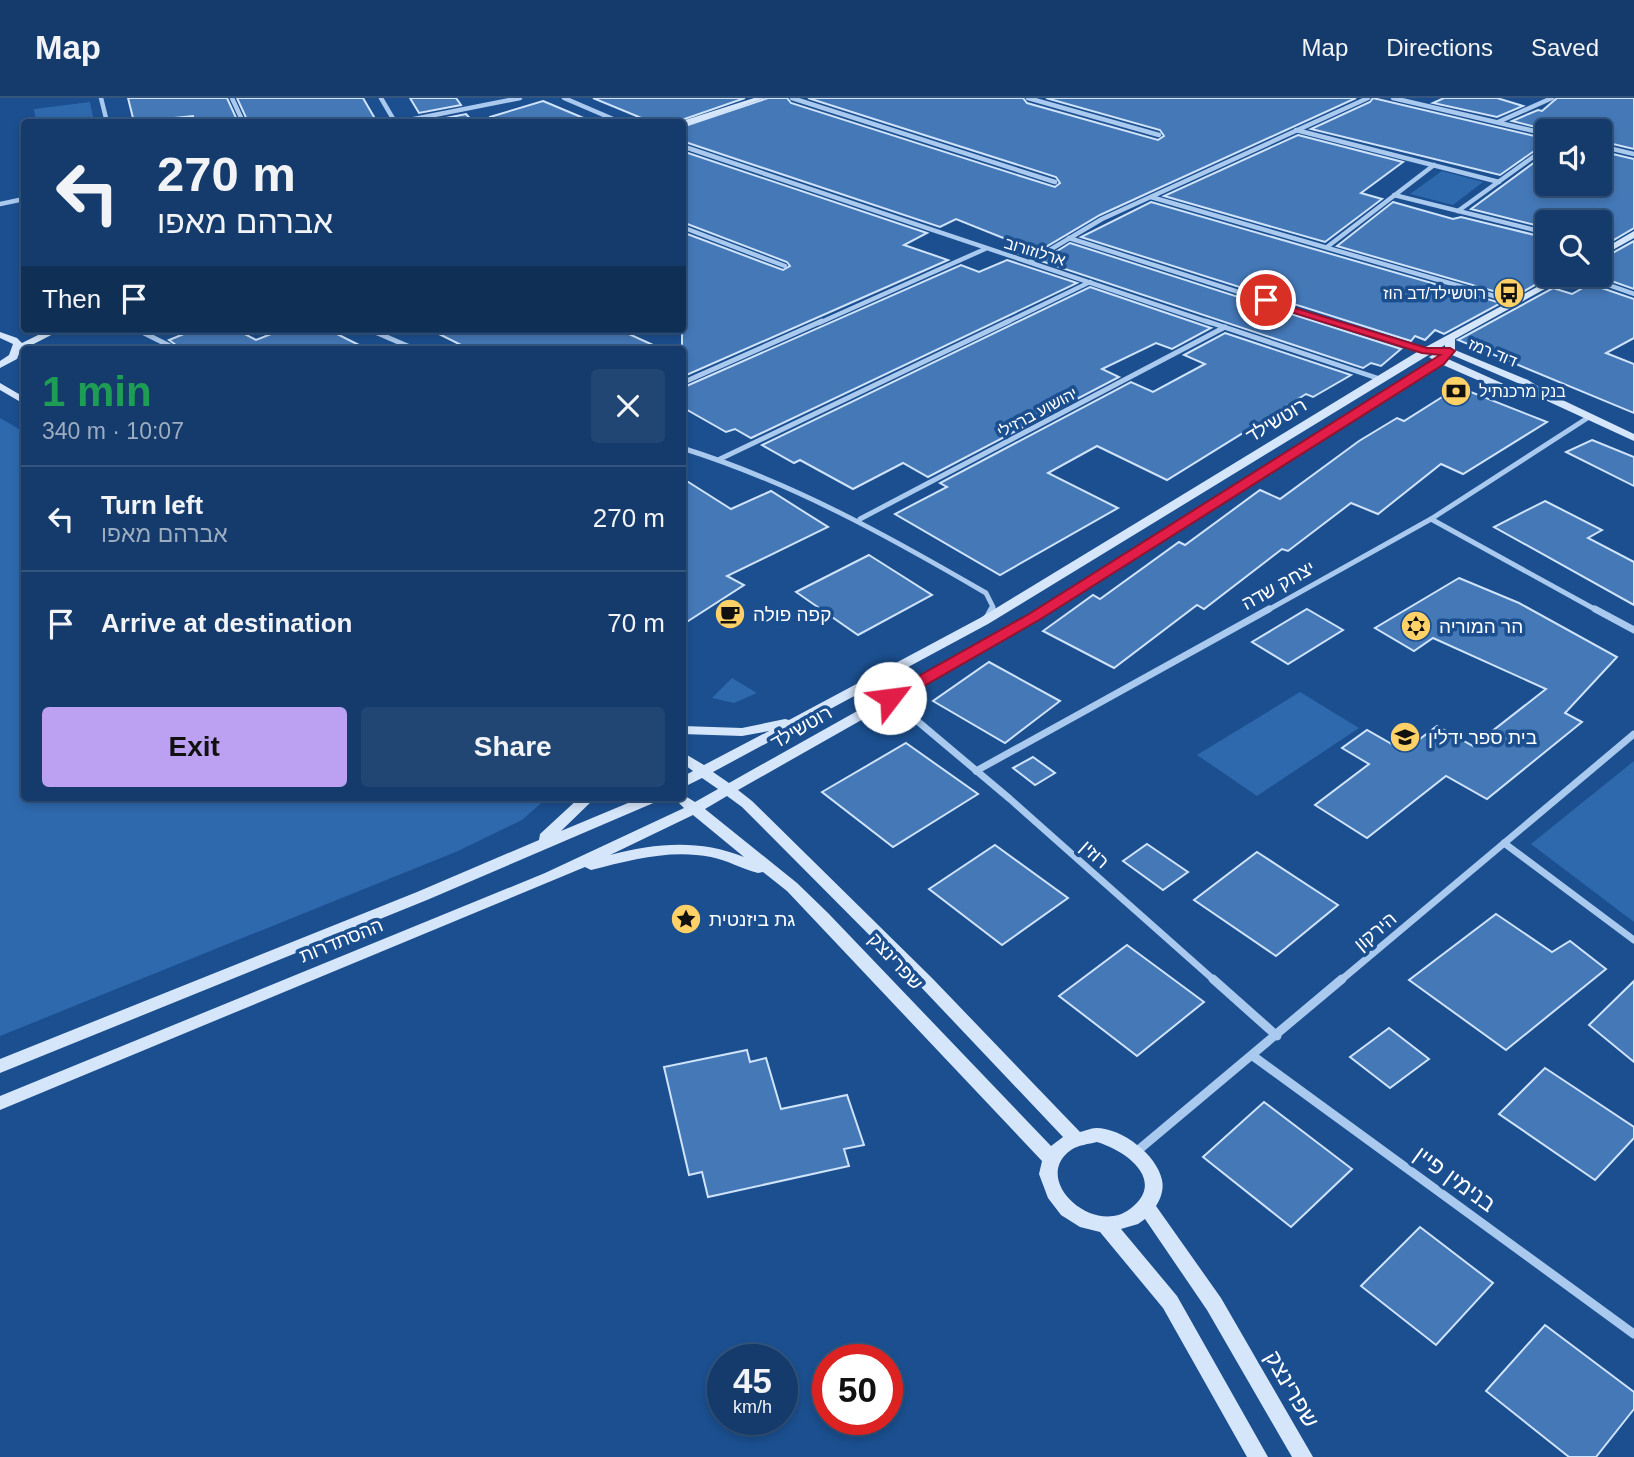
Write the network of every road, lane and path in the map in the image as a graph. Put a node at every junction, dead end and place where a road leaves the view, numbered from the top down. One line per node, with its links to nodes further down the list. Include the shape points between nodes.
1 (101, 98): 12 (street)
2 (232, 98): 13 (street)
3 (381, 98): 14 (street)
4 (520, 98): 15 (street)
5 (564, 98): 16 (street)
6 (761, 98): 18 (main road)
7 (792, 98): 27 (street)
8 (1028, 98): 21 (street)
9 (1368, 98): 19 (street)
10 (1393, 98): 17 (street)
11 (1552, 98): 17 (street)
12 (106, 119)
13 (242, 119)
14 (395, 119)
15 (412, 119)
16 (613, 119)
17 (1497, 122): 20 (street)
18 (686, 123)
19 (1296, 130): 26 (street); 30 (street)
20 (1535, 131)
21 (1159, 135)
22 (686, 147): 40 (street, ארלוזורוב)
23 (1612, 149): 24 (street)
24 (1634, 154)
25 (1535, 156): 28 (street)
26 (1434, 165): 28 (street); 29 (street)
27 (1055, 182)
28 (1499, 182): 33 (street)
29 (1394, 195): 33 (street); 39 (street)
30 (1151, 197): 37 (street); 39 (street)
31 (21, 200): 32 (street)
32 (0, 204)
33 (1458, 211): 35 (street)
34 (686, 228): 42 (street)
35 (1535, 230)
36 (1634, 234): 38 (main road)
37 (1069, 238): 41 (street); 59 (street)
38 (1612, 244)
39 (1327, 247): 47 (street)
40 (985, 249): 41 (street, ארלוזורוב); 66 (street)
41 (1031, 261): 43 (street, ארלוזורוב)
42 (785, 265)
43 (1090, 282): 48 (street, ארלוזורוב); 73 (street)
44 (1612, 286): 46 (street)
45 (1542, 287): 47 (main road, רוטשילד)
46 (1634, 294)
47 (1515, 302): 54 (main road, רוטשילד)
48 (1225, 327): 65 (street, ארלוזורוב); 74 (street, יהושוע ברזילי)
49 (24, 333): 53 (main road)
50 (51, 333): 55 (main road)
51 (144, 333): 56 (street)
52 (377, 333): 57 (street)
53 (4, 336): 61 (main road, via 18,344)
54 (1450, 338): 59 (main road, רוטשילד); 60 (main road)
55 (28, 346)
56 (169, 346)
57 (407, 346)
58 (21, 350): 61 (main road)
59 (1426, 351): 60 (main road, דוד רמז); 62 (main road, דוד רמז); 65 (main road, רוטשילד)
60 (1450, 351): 62 (main road, רוטשילד); 68 (main road, דוד רמז)
61 (15, 353): 63 (main road); 64 (main road)
62 (1440, 362): 68 (main road, דוד רמז, via 1502,387); 78 (main road, רוטשילד, via 1034,617)
63 (21, 363)
64 (0, 365)
65 (1380, 379): 76 (main road, רוטשילד)
66 (686, 381)
67 (0, 386): 69 (main road)
68 (1548, 397): 70 (main road, דוד רמז)
69 (21, 399)
70 (1590, 417): 71 (main road, דוד רמז); 75 (street, יצחק שדה)
71 (1634, 438)
72 (686, 449): 73 (street)
73 (720, 459): 74 (street)
74 (860, 519): 76 (street, via 986,593 993,607)
75 (1431, 519): 77 (street); 84 (street, יצחק שדה)
76 (984, 621): 79 (main road, רוטשילד)
77 (1634, 630)
78 (890, 698): 84 (street, רוזין); 86 (main road, רוטשילד)
79 (826, 708): 80 (main road, via 760,729); 83 (main road, רוטשילד)
80 (686, 730)
81 (1634, 734): 90 (street, הירקון)
82 (686, 759): 83 (main road, שפרינצק)
83 (705, 771): 85 (main road, רוטשילד); 86 (main road, שפרינצק)
84 (976, 771): 95 (street, רוזין)
85 (686, 781)
86 (729, 790): 89 (main road, רוטשילד); 99 (main road, שפרינצק, via 926,982)
87 (584, 801): 91 (main road, via 553,831)
88 (646, 801): 91 (main road, ההסתדרות)
89 (687, 803): 92 (main road, ההסתדרות); 93 (main road, שפרינצק)
90 (1504, 843): 94 (street); 95 (street, הירקון)
91 (510, 859): 97 (main road, ההסתדרות)
92 (550, 877): 93 (main road, via 678,846 723,853); 98 (main road, ההסתדרות)
93 (792, 887): 101 (main road, שפרינצק)
94 (1634, 940)
95 (1277, 1036): 96 (street, הירקון)
96 (1253, 1056): 100 (street, הירקון); 104 (street, בנימין פיין)
97 (0, 1066)
98 (0, 1103)
99 (1076, 1139): 100 (main road, via 1113,1138); 101 (main road)
100 (1136, 1152): 102 (main road, via 1150,1169 1153,1183)
101 (1052, 1159): 103 (main road, via 1048,1177 1062,1206 1077,1217)
102 (1146, 1206): 103 (main road, via 1129,1220); 106 (main road, שפרינצק, via 1214,1304)
103 (1105, 1224): 105 (main road, via 1170,1301)
104 (1634, 1334)
105 (1258, 1457)
106 (1303, 1457)

